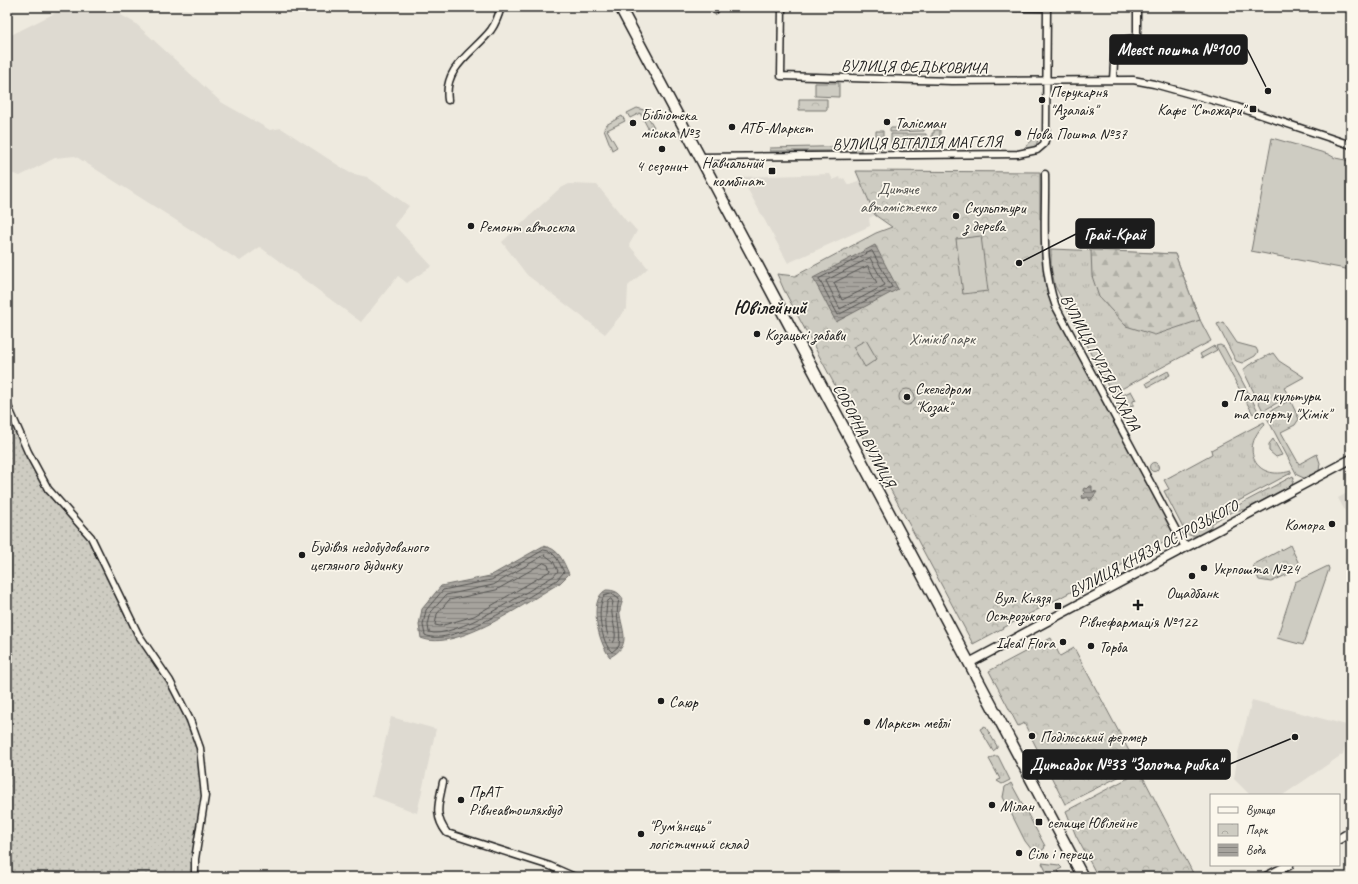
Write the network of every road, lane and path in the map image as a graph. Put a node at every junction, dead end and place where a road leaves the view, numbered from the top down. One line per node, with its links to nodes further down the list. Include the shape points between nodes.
1 (501, 7): 9 (street, via 492,29 458,63 449,82)
2 (620, 7): 11 (main road, СОБОРНА ВУЛИЦЯ)
3 (782, 7): 7 (street, ВУЛИЦЯ ФЕДЬКОВИЧА, via 780,76 952,81)
4 (979, 7): 6 (street)
5 (1137, 7): 8 (street, via 1137,38 1121,40 1115,44)
6 (1047, 8): 7 (street)
7 (1046, 80): 8 (street); 11 (street, ВУЛИЦЯ ВІТАЛІЯ МАГЕЛЯ, via 1046,137 1044,144 1037,150 1018,154 945,156)
8 (1113, 80): 10 (street, via 1154,84 1236,107)
9 (448, 100)
10 (1351, 145)
11 (701, 157): 16 (main road, СОБОРНА ВУЛИЦЯ)
12 (1046, 174): 15 (street, ВУЛИЦЯ ГУРІЯ БУХАЛА, via 1046,271 1049,290)
13 (7, 404): 21 (street, via 48,489 91,538 138,634 170,681 190,720 200,748 205,796)
14 (1351, 459): 15 (street, ВУЛИЦЯ КНЯЗЯ ОСТРОЗЬКОГО)
15 (1185, 547): 16 (street, ВУЛИЦЯ КНЯЗЯ ОСТРОЗЬКОГО)
16 (969, 663): 23 (main road, СОБОРНА ВУЛИЦЯ)
17 (443, 782): 22 (street, via 437,812 440,825 447,834 550,866)
18 (1351, 832): 19 (street)
19 (1340, 838)
20 (1287, 866): 24 (street)
21 (195, 877)
22 (575, 877)
23 (1083, 877)
24 (1266, 877)

